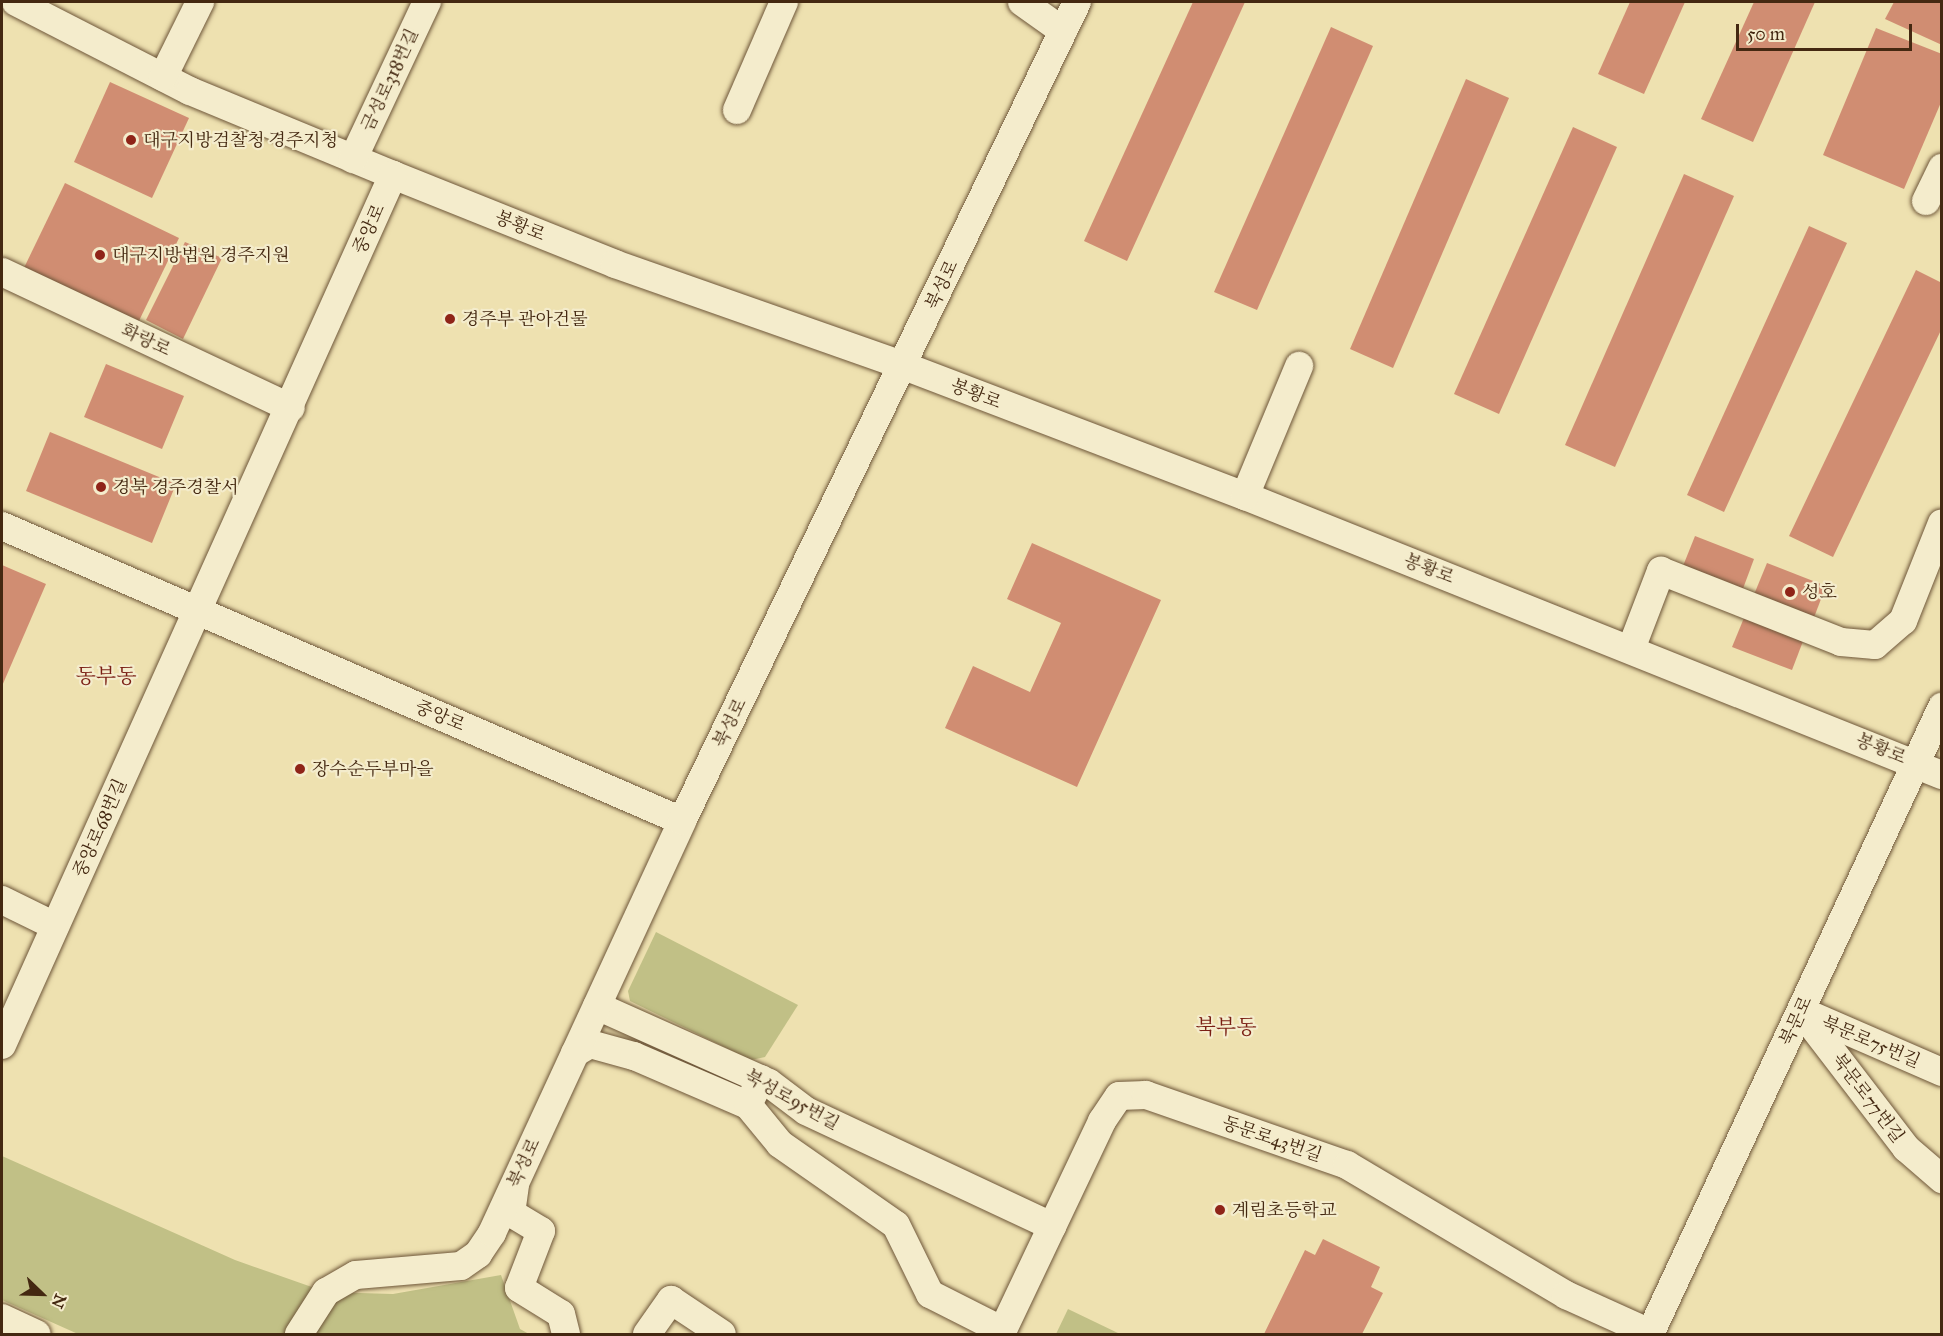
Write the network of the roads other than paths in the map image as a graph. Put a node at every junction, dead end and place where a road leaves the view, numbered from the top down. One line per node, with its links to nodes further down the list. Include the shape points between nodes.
1 (16, 2): 8 (street, 봉황로)
2 (200, 2): 8 (street)
3 (427, 2): 10 (street, 금성로318번길)
4 (784, 2): 9 (street)
5 (1022, 2): 7 (street)
6 (1077, 2): 7 (street, 북성로)
7 (1063, 31): 15 (street, 북성로)
8 (163, 77): 10 (street, 봉황로)
9 (737, 110)
10 (353, 159): 12 (street, 봉황로)
11 (1941, 168): 13 (street)
12 (393, 176): 15 (street, 봉황로, via 615,264); 17 (street, 중앙로)
13 (1926, 201)
14 (2, 272): 17 (street, 화랑로)
15 (904, 366): 18 (street, 봉황로); 25 (street, 북성로)
16 (1299, 366): 18 (street)
17 (291, 408): 21 (street, 중앙로)
18 (1245, 496): 22 (street, 봉황로)
19 (1941, 523): 22 (street, via 1903,621 1875,645 1841,642 1661,572)
20 (2, 526): 21 (street, 중앙로)
21 (199, 611): 25 (street, 중앙로); 27 (street, 중앙로68번길)
22 (1631, 649): 24 (street, 봉황로)
23 (1941, 707): 24 (street, 북문로)
24 (1929, 769): 29 (street, 북문로)
25 (682, 821): 28 (street, 북성로)
26 (2, 900): 27 (street)
27 (55, 926): 30 (street, 중앙로68번길)
28 (597, 1006): 31 (street, 북성로); 33 (street, 북성로95번길)
29 (1801, 1011): 32 (street, 북문로75번길); 35 (street, 북문로77번길, via 1906,1148); 40 (street, 북문로)
30 (2, 1045)
31 (575, 1053): 34 (street, via 590,1044 634,1056); 36 (street, 북성로)
32 (1941, 1072)
33 (760, 1079): 34 (street); 37 (street, 북성로95번길, via 806,1111)
34 (748, 1105): 39 (street, via 780,1144 896,1225 930,1294)
35 (1941, 1179)
36 (516, 1181): 42 (street, 북성로, via 478,1254 441,1271 356,1275 326,1292); 43 (street, via 511,1213 541,1231 519,1288 561,1314)
37 (1052, 1226): 39 (street, 동문로43번길); 40 (street, 동문로43번길, via 1119,1096 1146,1095 1347,1165 1566,1295)
38 (2, 1318): 41 (street)
39 (1002, 1333)
40 (1651, 1334)
41 (38, 1335)
42 (299, 1335)
43 (566, 1335)
44 (647, 1335): 45 (street, via 671,1300)
45 (722, 1335)

